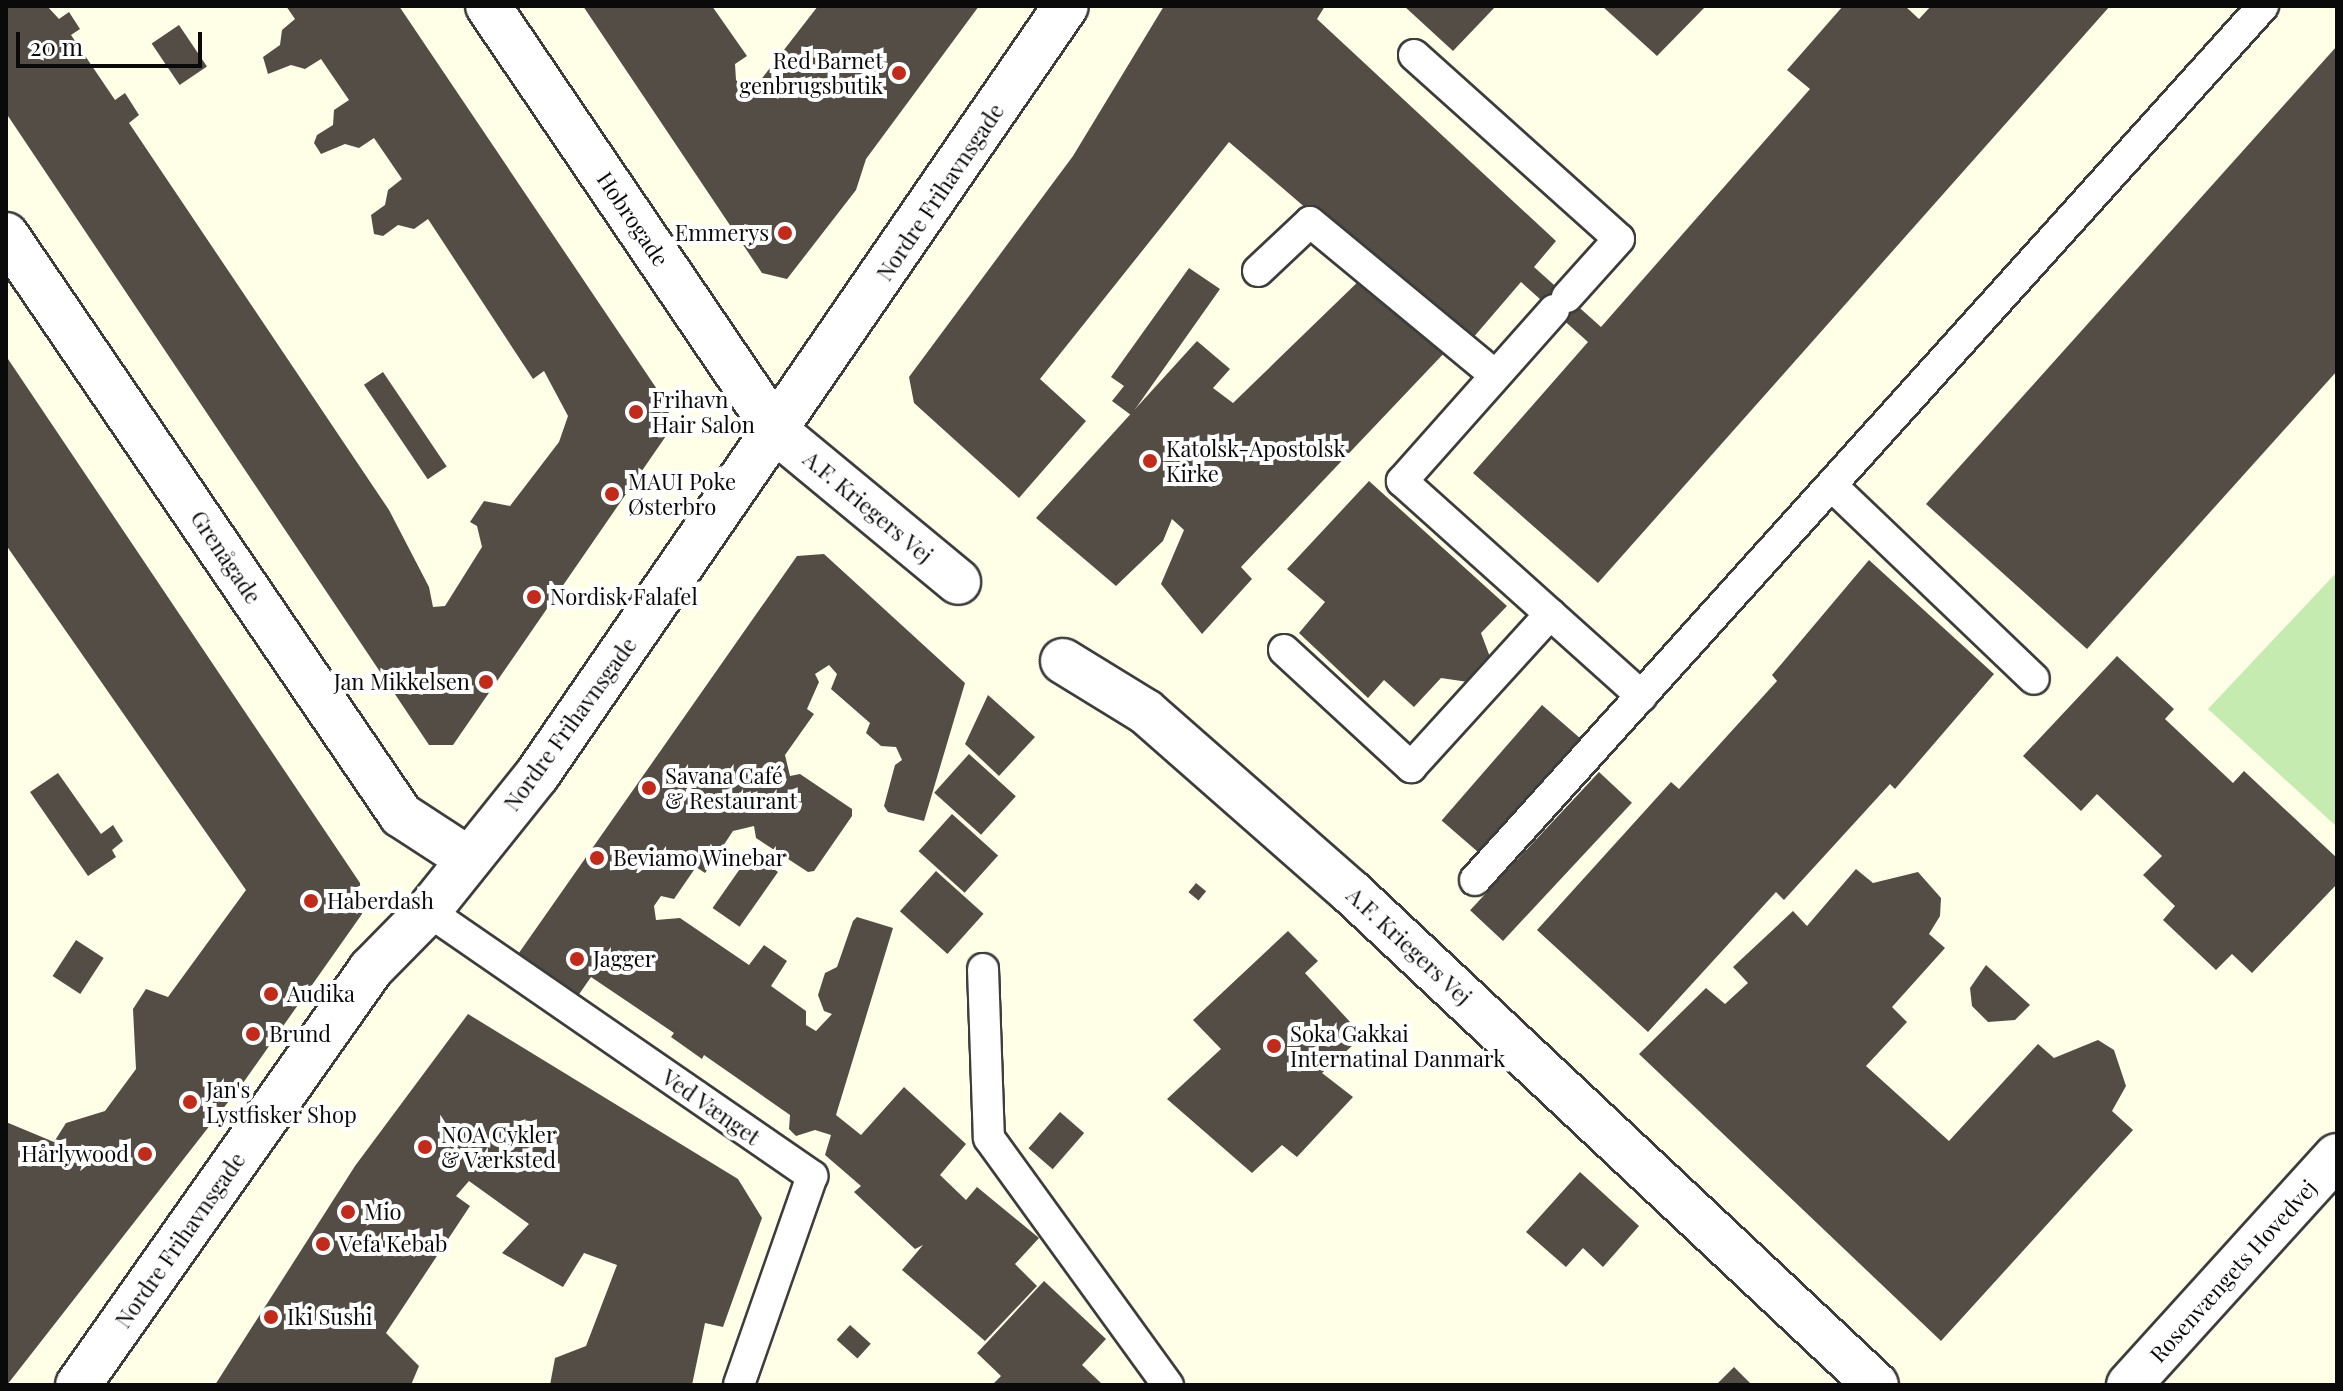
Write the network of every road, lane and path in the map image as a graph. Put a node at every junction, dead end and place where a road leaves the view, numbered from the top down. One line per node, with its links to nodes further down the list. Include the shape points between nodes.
1 (488, 6): 8 (street, Hobrogade)
2 (1066, 6): 8 (street, Nordre Frihavnsgade)
3 (2263, 6): 9 (lane)
4 (1414, 55): 7 (lane, via 1619,239)
5 (6, 235): 16 (street, Grenågade, via 401,815)
6 (1258, 271): 7 (lane, via 1310,222)
7 (1495, 375): 11 (lane, via 1402,481)
8 (777, 432): 10 (street, A.F. Kriegers Vej); 16 (street, Nordre Frihavnsgade, via 537,775)
9 (1832, 486): 14 (lane); 15 (lane)
10 (958, 582)
11 (1550, 614): 12 (lane, via 1411,767); 15 (lane)
12 (1284, 650)
13 (1063, 661): 24 (street, A.F. Kriegers Vej, via 1146,712 1317,861)
14 (2034, 679)
15 (1642, 696): 17 (lane)
16 (467, 858): 18 (street, Nordre Frihavnsgade)
17 (1475, 880)
18 (428, 911): 21 (street, Nordre Frihavnsgade, via 371,969); 22 (lane, Ved Vænget, via 812,1176)
19 (983, 969): 23 (lane, via 989,1138)
20 (2337, 1156): 25 (street, Rosenvængets Hovedvej)
21 (78, 1385)
22 (739, 1385)
23 (1168, 1385)
24 (1876, 1385)
25 (2129, 1385)

